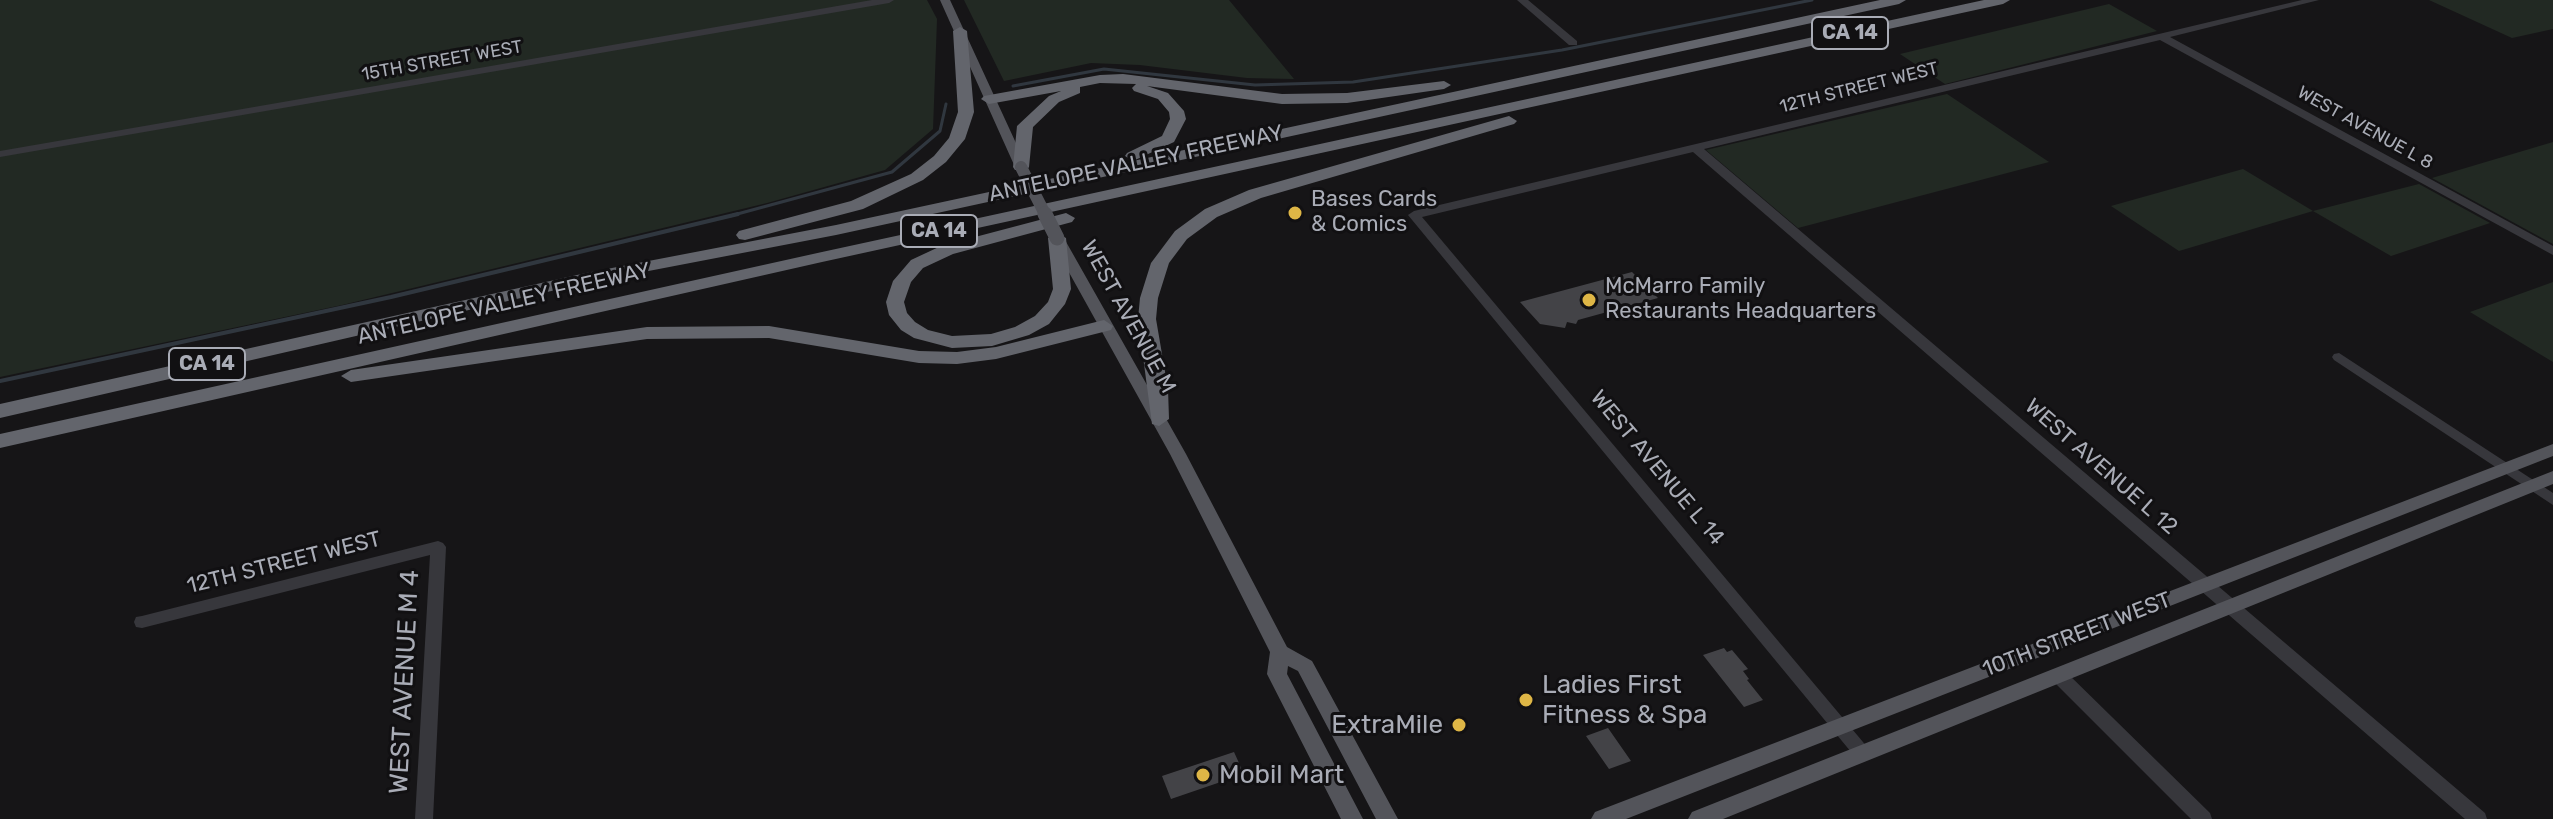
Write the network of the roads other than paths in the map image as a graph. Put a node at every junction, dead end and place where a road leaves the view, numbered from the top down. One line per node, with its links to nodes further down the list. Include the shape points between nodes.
1 (889, 0): 15 (street, 15TH STREET WEST)
2 (945, 0): 7 (main road, WEST AVENUE M)
3 (1522, 0): 9 (street)
4 (1899, 0): 10 (highway, ANTELOPE VALLEY FREEWAY / CA 14)
5 (2003, 0): 11 (highway, ANTELOPE VALLEY FREEWAY / CA 14)
6 (2314, 0): 8 (street, 12TH STREET WEST)
7 (960, 31): 12 (main road, WEST AVENUE M); 21 (highway, via 963,127 950,149 917,177 857,205)
8 (2160, 36): 14 (street, 12TH STREET WEST); 20 (street, WEST AVENUE L 8)
9 (1573, 43)
10 (1603, 64): 12 (highway, via 1347,98 1245,96 1123,78); 18 (highway, ANTELOPE VALLEY FREEWAY / CA 14)
11 (1698, 67): 13 (highway, ANTELOPE VALLEY FREEWAY / CA 14); 26 (highway, via 1255,194 1197,222 1169,248 1149,298)
12 (989, 99): 16 (main road, WEST AVENUE M)
13 (1360, 140): 19 (highway, via 947,250 917,264 902,281 895,302 898,315 921,334 952,342 992,340 1022,331 1042,320 1062,289); 24 (highway, ANTELOPE VALLEY FREEWAY / CA 14)
14 (1696, 148): 17 (street, 12TH STREET WEST); 34 (street, WEST AVENUE L 12)
15 (0, 154)
16 (1021, 167): 18 (highway, via 1025,126 1043,107 1068,93 1128,86 1163,96 1176,111 1174,132 1141,153); 19 (main road, WEST AVENUE M, bridge)
17 (1414, 215): 39 (street, WEST AVENUE L 14)
18 (836, 230): 21 (highway, ANTELOPE VALLEY FREEWAY / CA 14)
19 (1057, 238): 22 (main road, WEST AVENUE M)
20 (2553, 251)
21 (586, 278): 25 (highway, ANTELOPE VALLEY FREEWAY / CA 14)
22 (1104, 326): 24 (highway, via 996,353 947,358 769,332 647,333); 26 (main road, WEST AVENUE M)
23 (2339, 357): 29 (street)
24 (181, 402): 27 (highway, ANTELOPE VALLEY FREEWAY / CA 14)
25 (0, 411)
26 (1159, 419): 37 (main road, WEST AVENUE M)
27 (0, 441)
28 (2553, 450): 29 (main road, 10TH STREET WEST)
29 (2505, 469): 31 (street); 34 (main road, 10TH STREET WEST)
30 (2553, 477): 31 (main road, 10TH STREET WEST)
31 (2531, 486): 32 (street); 35 (main road, 10TH STREET WEST)
32 (2553, 500)
33 (438, 547): 36 (street, 12TH STREET WEST); 41 (street, WEST AVENUE M 4)
34 (2206, 586): 35 (street, WEST AVENUE L 12); 39 (main road, 10TH STREET WEST)
35 (2229, 606): 38 (main road, 10TH STREET WEST); 47 (street, WEST AVENUE L 12)
36 (142, 622)
37 (1280, 652): 42 (main road, WEST AVENUE M, via 1277,674); 43 (main road, WEST AVENUE M, via 1305,666)
38 (2058, 675): 40 (main road, 10TH STREET WEST); 46 (street)
39 (1839, 726): 40 (street, WEST AVENUE L 14); 44 (main road, 10TH STREET WEST)
40 (1862, 753): 45 (main road, 10TH STREET WEST)
41 (424, 819)
42 (1352, 819)
43 (1387, 819)
44 (1602, 819)
45 (1699, 819)
46 (2203, 819)
47 (2478, 819)

